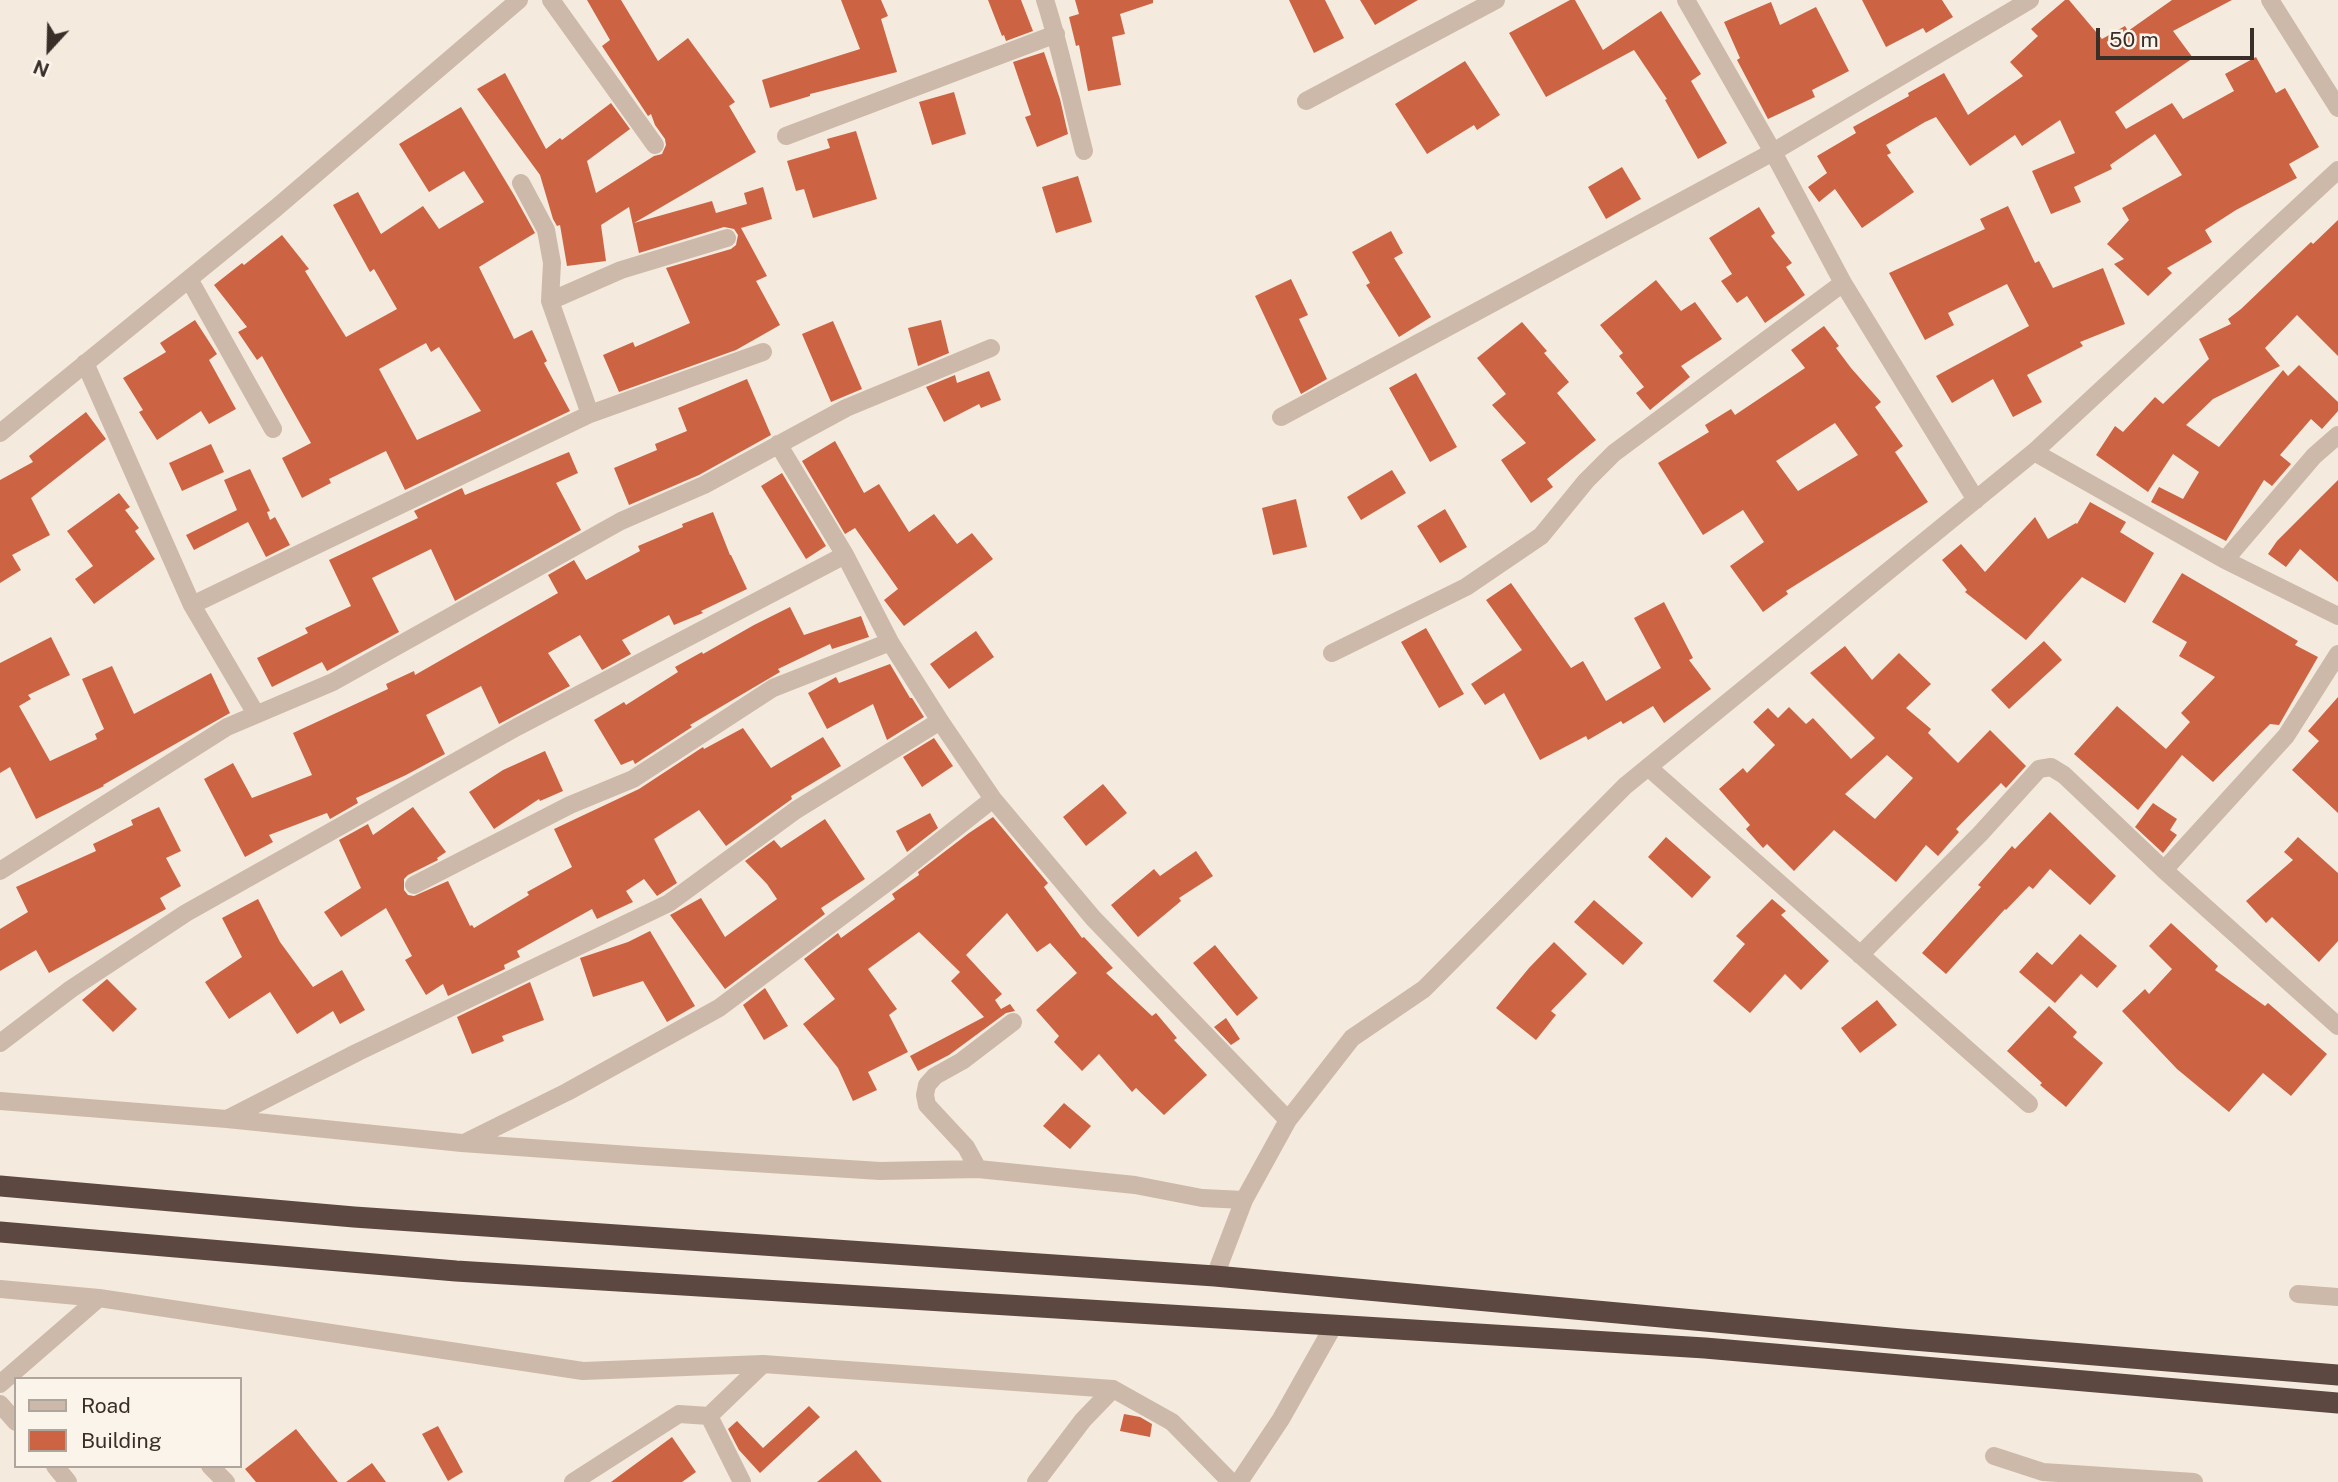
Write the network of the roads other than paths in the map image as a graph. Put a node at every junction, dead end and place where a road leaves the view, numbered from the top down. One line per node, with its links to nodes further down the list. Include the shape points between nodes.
1 (519, 0): 18 (street)
2 (551, 0): 12 (street)
3 (1045, 0): 8 (street)
4 (1496, 0): 9 (street)
5 (1686, 0): 14 (street)
6 (2030, 0): 14 (street)
7 (2272, 1): 10 (street)
8 (1056, 34): 11 (street); 13 (street)
9 (1306, 101)
10 (2338, 108)
11 (786, 136)
12 (654, 145)
13 (1084, 151)
14 (1773, 152): 19 (street); 25 (street)
15 (2338, 170): 30 (street)
16 (521, 183): 20 (street, via 546,230 552,263)
17 (727, 238): 20 (street, via 621,270)
18 (189, 279): 23 (street); 26 (street)
19 (1843, 283): 31 (street); 37 (street, via 1614,453 1541,536 1466,587)
20 (550, 301): 24 (street)
21 (991, 348): 29 (street, via 846,408)
22 (763, 352): 24 (street)
23 (85, 363): 27 (street); 34 (street)
24 (590, 414): 34 (street)
25 (1280, 417)
26 (272, 429)
27 (0, 433)
28 (2338, 435): 33 (street, via 2314,456)
29 (778, 444): 32 (street); 39 (street, via 704,485 621,521 333,682)
30 (2034, 452): 31 (street); 33 (street)
31 (1976, 500): 41 (street)
32 (845, 555): 36 (street); 49 (street, via 517,727 186,913 71,989)
33 (2225, 560): 35 (street)
34 (192, 605): 39 (street)
35 (2338, 616)
36 (890, 642): 40 (street); 45 (street, via 773,688 633,779 570,805)
37 (1332, 653)
38 (2338, 654): 44 (street, via 2286,736)
39 (256, 714): 43 (street, via 227,727)
40 (940, 721): 42 (street); 52 (street, via 796,810 669,903)
41 (1648, 767): 46 (street); 53 (street, via 1424,989 1352,1038)
42 (993, 799): 53 (street, via 1093,918); 54 (street, via 719,1008 567,1092)
43 (3, 863)
44 (2164, 870): 46 (street, via 2064,775 2052,767 2039,769); 48 (street)
45 (414, 885)
46 (1860, 955): 51 (street)
47 (1013, 1022): 55 (street, via 927,1085 927,1105 966,1147)
48 (2338, 1026)
49 (0, 1043)
50 (0, 1101): 52 (street)
51 (2029, 1104)
52 (227, 1119): 54 (street)
53 (1288, 1120): 57 (street)
54 (462, 1143): 55 (street, via 880,1171)
55 (978, 1169): 57 (street)
56 (0, 1186): 59 (highway, via 354,1217)
57 (1244, 1200): 59 (street)
58 (0, 1232): 65 (highway, via 456,1271)
59 (1215, 1276): 64 (highway)
60 (0, 1289): 63 (street)
61 (2298, 1294): 62 (street)
62 (2338, 1297)
63 (99, 1298): 67 (street, via 583,1371); 69 (street)
64 (1707, 1321): 66 (highway); 68 (highway)
65 (1334, 1325): 66 (highway); 84 (street)
66 (1705, 1348): 71 (highway)
67 (764, 1364): 70 (street); 73 (street)
68 (2338, 1375)
69 (0, 1384)
70 (1113, 1390): 82 (street); 83 (street, via 1172,1422)
71 (2338, 1403)
72 (0, 1404): 74 (street)
73 (709, 1416): 80 (street, via 679,1414); 81 (street)
74 (14, 1420)
75 (1994, 1456): 85 (street, via 2043,1472)
76 (57, 1468): 78 (street)
77 (212, 1468): 79 (street)
78 (68, 1482)
79 (226, 1482)
80 (573, 1482)
81 (742, 1482)
82 (1035, 1482)
83 (1231, 1482)
84 (1239, 1482)
85 (2194, 1482)

